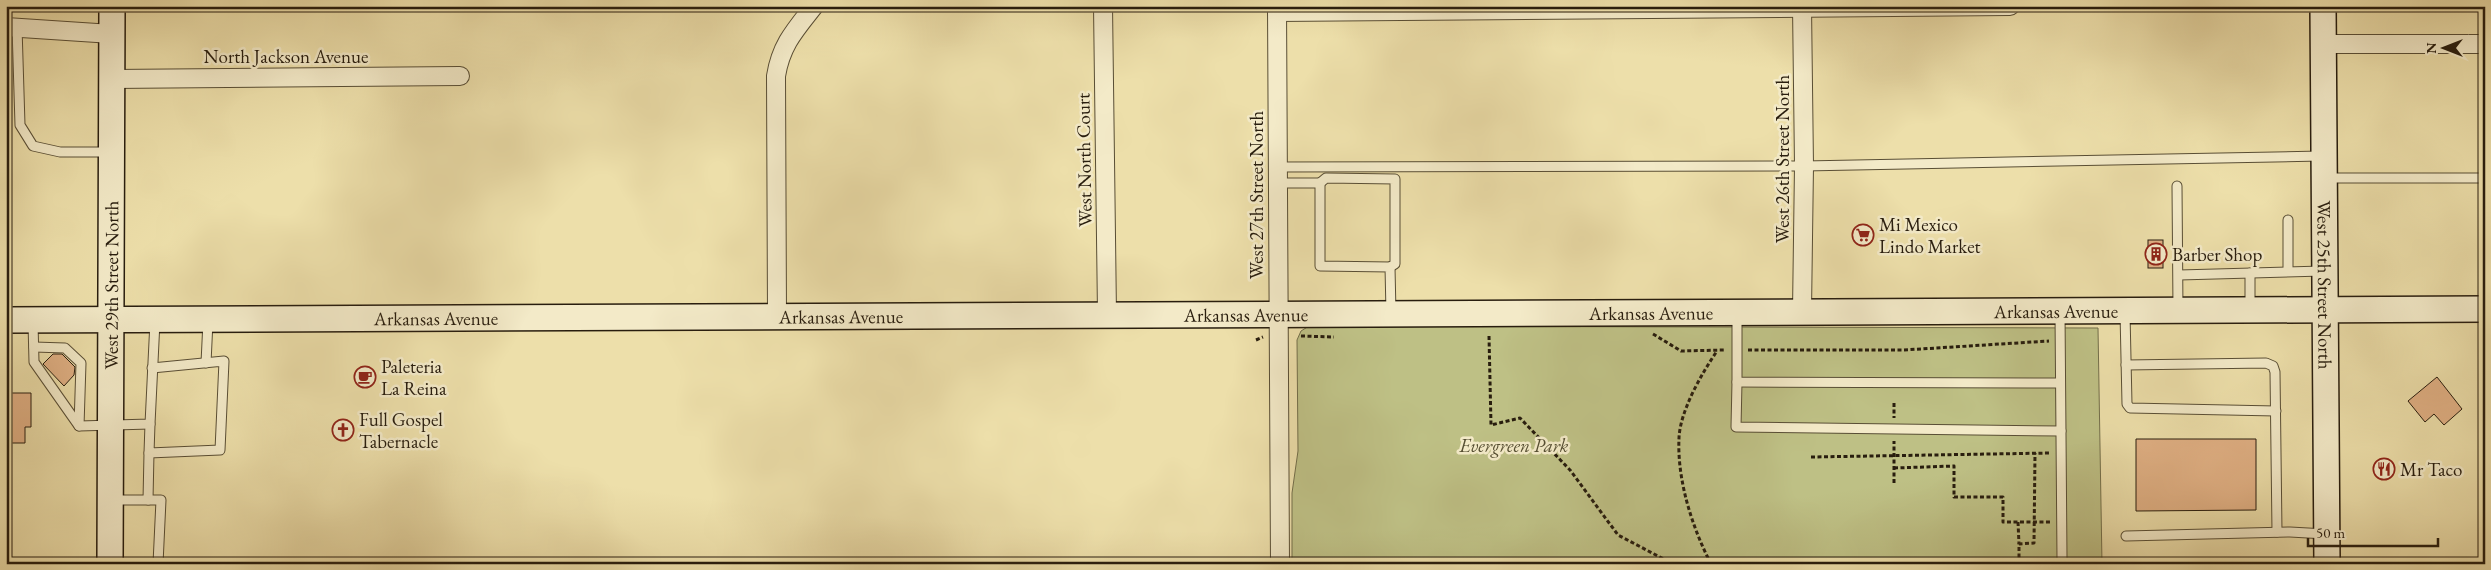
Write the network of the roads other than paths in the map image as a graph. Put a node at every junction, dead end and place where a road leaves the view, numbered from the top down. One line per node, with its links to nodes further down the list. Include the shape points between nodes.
1 (112, 6): 9 (street, West 29th Street North)
2 (814, 6): 37 (street, via 791,35 779,57 776,76)
3 (1102, 6): 36 (street, West North Court)
4 (2010, 6): 6 (street)
5 (2323, 6): 10 (street, West 25th Street North)
6 (1802, 7): 7 (street); 15 (street, West 26th Street North)
7 (1277, 9): 17 (street, West 27th Street North)
8 (12, 27): 9 (street); 14 (lane, via 20,125 33,146 60,152)
9 (112, 34): 13 (street, West 29th Street North)
10 (2323, 44): 11 (street); 16 (street, West 25th Street North)
11 (2485, 44)
12 (460, 76): 13 (street, North Jackson Avenue)
13 (112, 79): 14 (street, West 29th Street North)
14 (112, 152): 38 (street, West 29th Street North)
15 (1804, 166): 16 (lane); 17 (lane); 34 (street, West 26th Street North)
16 (2323, 167): 18 (lane); 24 (street, West 25th Street North)
17 (1277, 175): 19 (lane); 43 (street, West 27th Street North)
18 (2485, 178)
19 (1320, 183): 22 (lane, via 1320,266); 22 (lane, via 1326,178 1395,179 1394,264)
20 (2177, 186): 26 (lane)
21 (2288, 220): 23 (lane)
22 (1390, 267): 35 (lane)
23 (2288, 271): 24 (lane); 25 (lane)
24 (2324, 271): 32 (street, West 25th Street North)
25 (2250, 273): 26 (lane); 31 (lane)
26 (2178, 274): 30 (lane)
27 (2485, 309): 32 (street, Arkansas Avenue)
28 (2060, 310): 29 (street, Arkansas Avenue); 34 (street, Arkansas Avenue); 49 (lane)
29 (2125, 310): 30 (street, Arkansas Avenue); 46 (lane)
30 (2178, 310): 31 (street, Arkansas Avenue)
31 (2250, 310): 32 (street, Arkansas Avenue)
32 (2324, 310): 59 (street, West 25th Street North)
33 (1738, 311): 34 (street, Arkansas Avenue); 35 (street, Arkansas Avenue); 48 (lane)
34 (1802, 311)
35 (1391, 313): 43 (street, Arkansas Avenue)
36 (1107, 314): 37 (street, Arkansas Avenue); 43 (street, Arkansas Avenue)
37 (777, 315): 40 (street, Arkansas Avenue)
38 (111, 319): 39 (street, Arkansas Avenue); 42 (street, Arkansas Avenue); 53 (street, West 29th Street North)
39 (155, 319): 40 (street, Arkansas Avenue); 47 (lane)
40 (208, 319): 45 (lane)
41 (6, 320): 42 (street, Arkansas Avenue)
42 (33, 320): 44 (lane)
43 (1278, 324): 64 (street, West 27th Street North)
44 (34, 347): 52 (lane, via 34,362); 52 (lane, via 65,348 81,363)
45 (206, 363): 47 (lane); 55 (lane, via 224,361 220,450)
46 (2126, 365): 50 (lane, via 2127,404 2130,408); 50 (lane, via 2266,363 2276,372)
47 (152, 368): 51 (lane)
48 (1737, 382): 49 (lane); 54 (lane, via 1736,427)
49 (2060, 383): 54 (lane)
50 (2276, 412): 58 (lane)
51 (150, 424): 53 (lane); 55 (lane)
52 (79, 426): 53 (lane)
53 (110, 426): 56 (street, West 29th Street North)
54 (2061, 431): 61 (lane)
55 (150, 453): 57 (lane)
56 (110, 500): 57 (lane); 62 (street, West 29th Street North)
57 (148, 500): 63 (lane, via 161,500)
58 (2277, 532): 59 (lane); 60 (lane)
59 (2327, 534): 65 (street, West 25th Street North)
60 (2126, 536)
61 (2062, 558)
62 (110, 564)
63 (158, 564)
64 (1280, 564)
65 (2327, 564)

